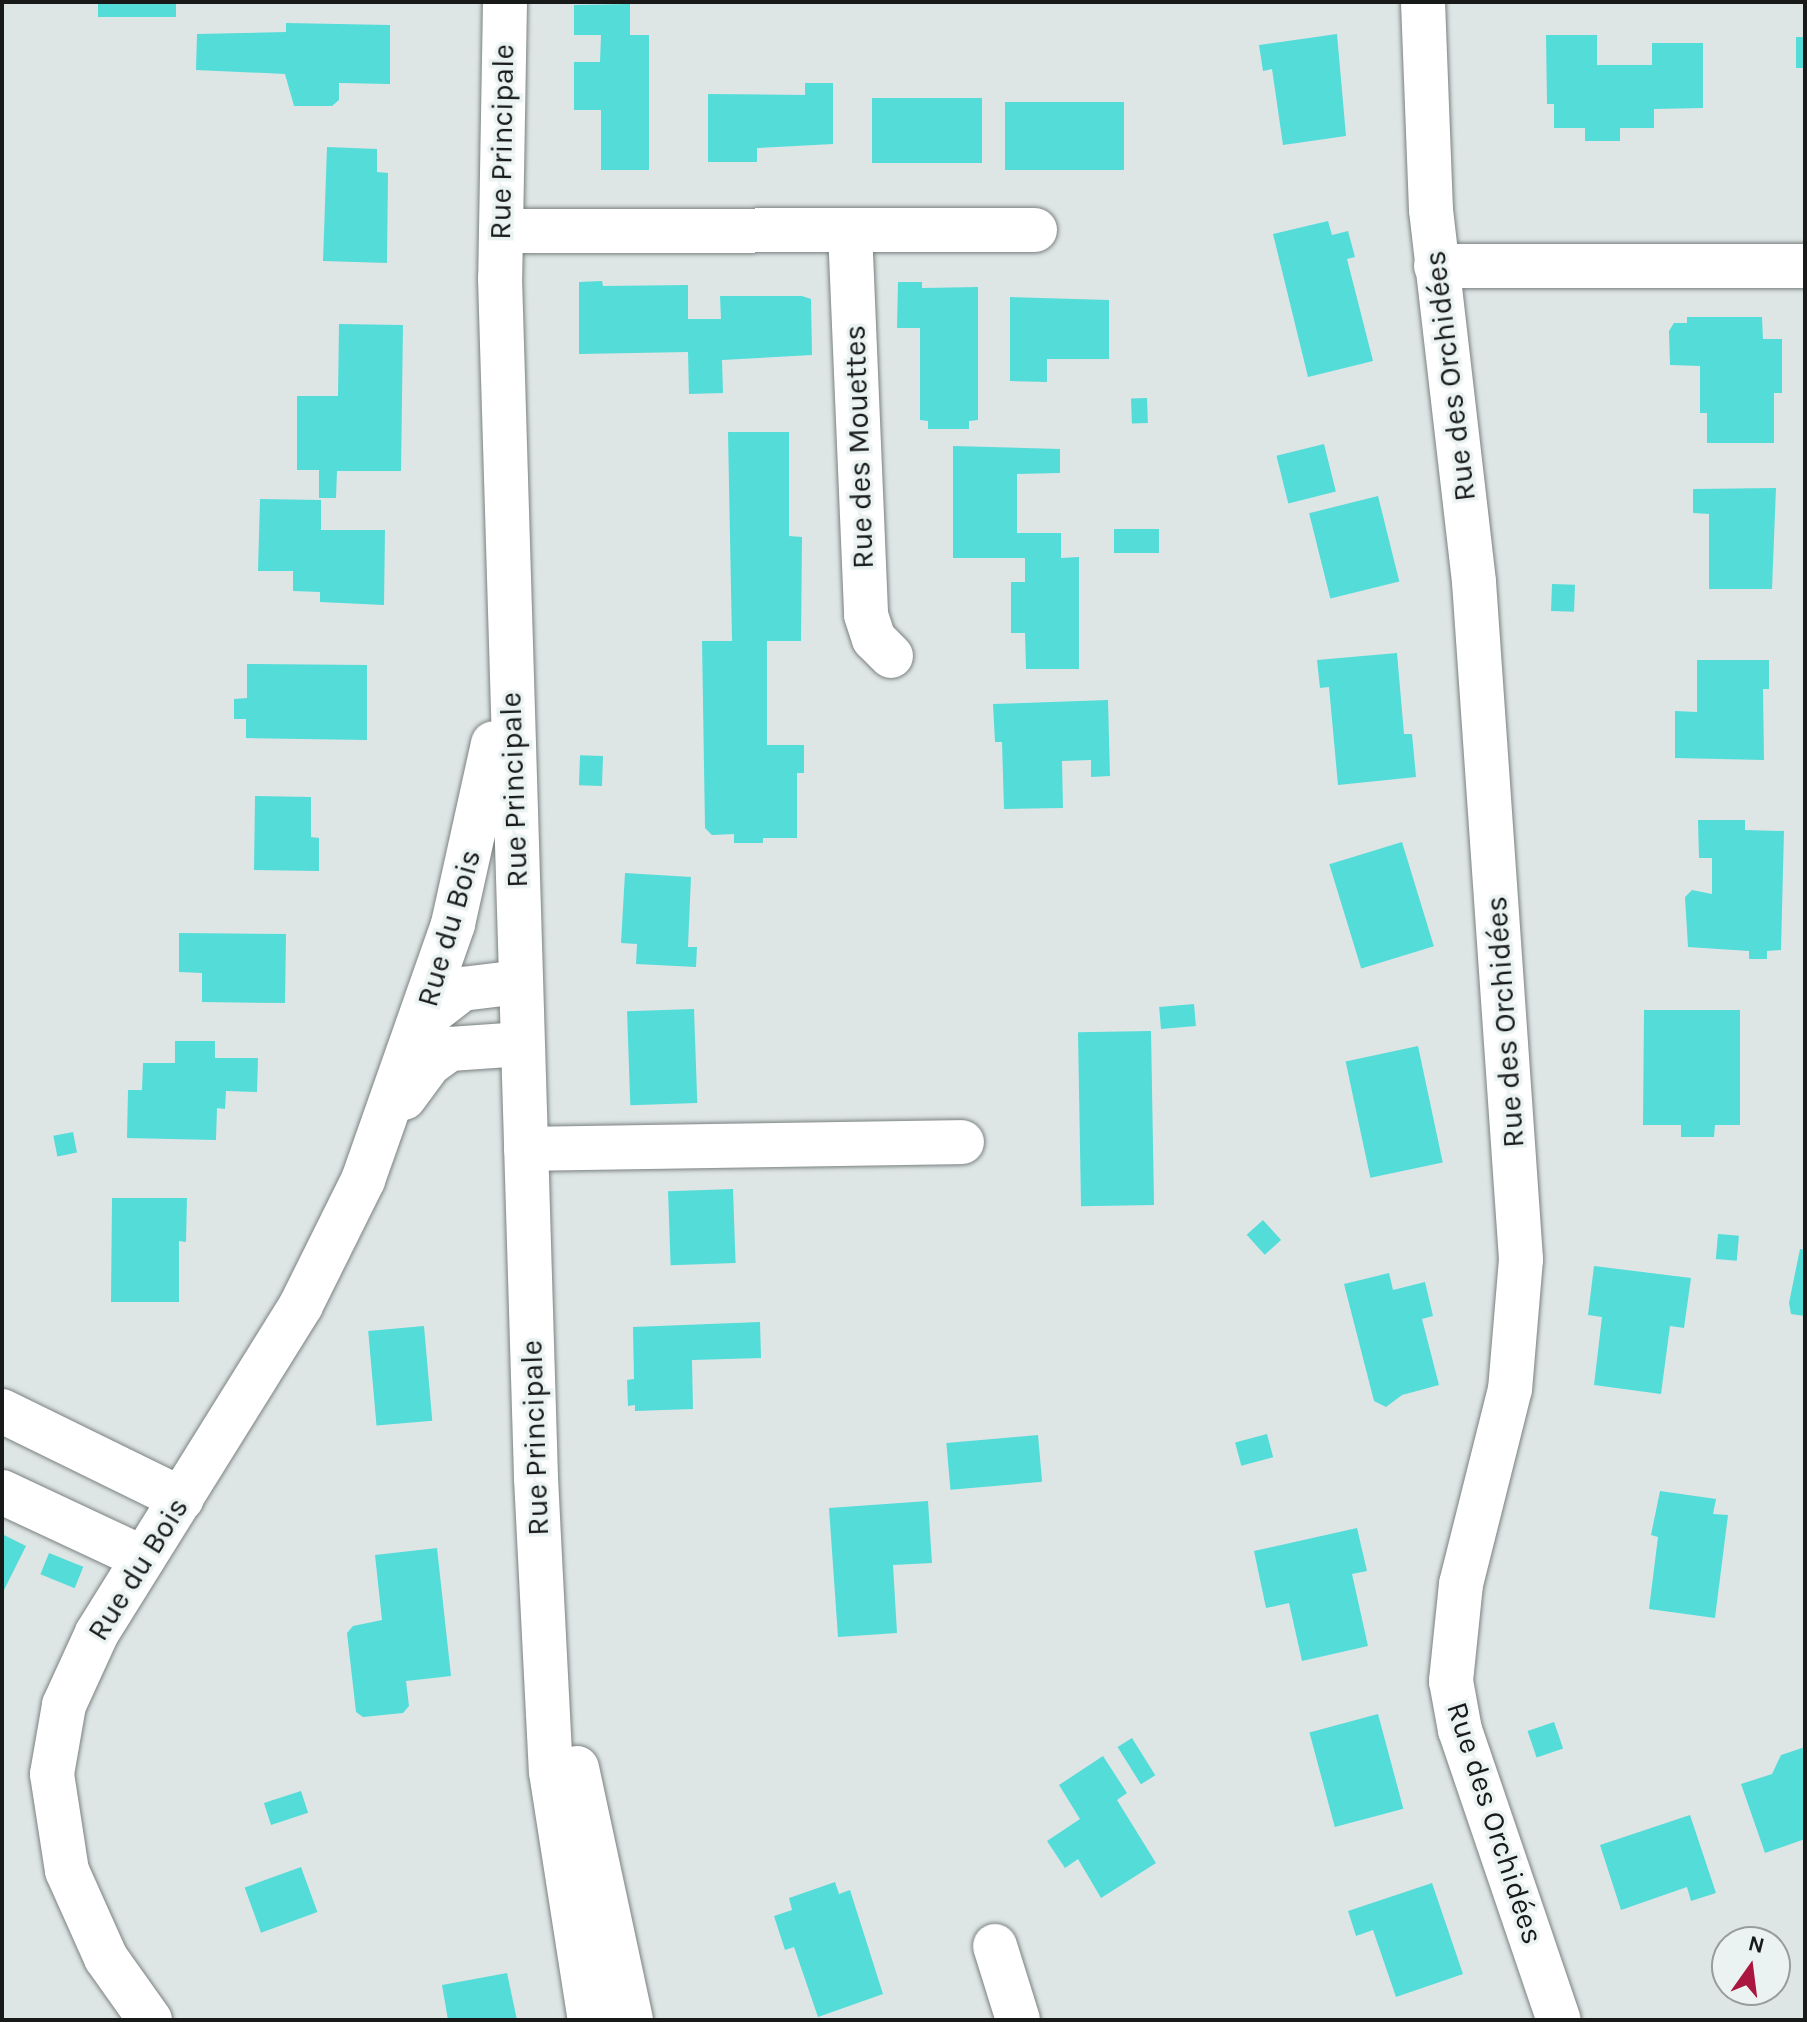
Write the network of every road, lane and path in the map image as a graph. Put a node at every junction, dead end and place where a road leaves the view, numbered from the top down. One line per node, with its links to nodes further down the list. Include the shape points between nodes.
1 (505, 2): 5 (street, Rue Principale)
2 (1423, 2): 6 (street, Rue des Orchidées)
3 (850, 230): 4 (street); 5 (street); 9 (street, Rue des Mouettes, via 866,615 874,639)
4 (1035, 230)
5 (501, 231): 8 (street, Rue Principale)
6 (1436, 266): 7 (street); 26 (street, Rue des Orchidées, via 1474,582 1521,1270 1510,1389 1461,1584 1451,1681 1460,1730)
7 (1805, 266)
8 (509, 646): 10 (street, Rue Principale); 11 (street, Rue du Bois, via 477,828)
9 (891, 656)
10 (520, 982): 11 (street, Rue du Bois, via 462,989); 12 (street, Rue Principale)
11 (422, 1020): 13 (street, Rue du Bois)
12 (522, 1044): 13 (street, Rue du Bois, via 463,1044 438,1056 414,1083); 15 (street, Rue Principale)
13 (381, 1138): 18 (street, Rue du Bois, via 301,1305)
14 (962, 1142): 15 (street)
15 (526, 1149): 20 (street, Rue Principale)
16 (2, 1411): 18 (street)
17 (2, 1492): 19 (street)
18 (182, 1499): 19 (street, Rue du Bois)
19 (143, 1558): 22 (street, Rue du Bois, via 74,1679 52,1774 55,1822 67,1871)
20 (541, 1578): 23 (street, Rue Principale, via 554,1799); 24 (street, Rue Principale, via 606,1921)
21 (995, 1946): 25 (street)
22 (133, 2014)
23 (590, 2020)
24 (631, 2020)
25 (1018, 2020)
26 (1559, 2020)

